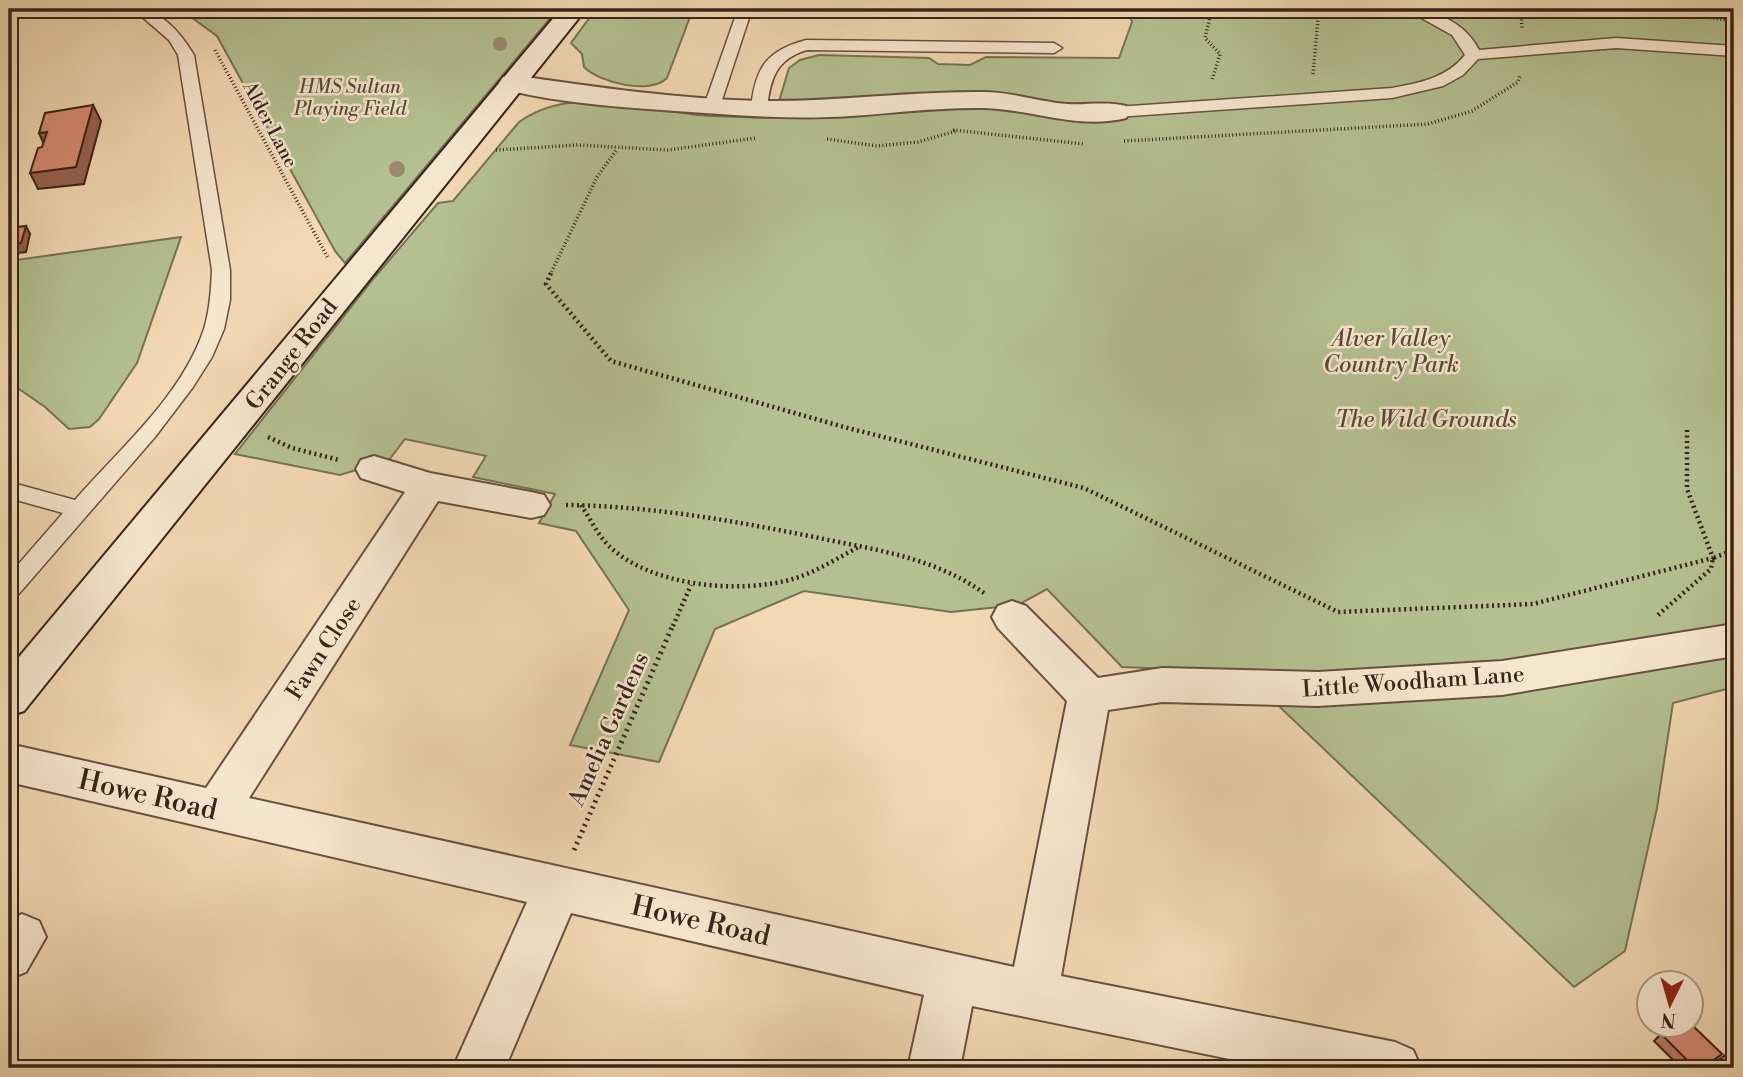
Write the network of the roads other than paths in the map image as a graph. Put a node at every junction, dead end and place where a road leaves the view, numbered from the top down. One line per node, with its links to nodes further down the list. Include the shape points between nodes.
1 (140, 9): 16 (lane, via 176,37 186,55 222,295 210,337 186,383)
2 (574, 9): 8 (street, Grange Road)
3 (1412, 9): 7 (lane, via 1457,32 1470,44)
4 (743, 11): 9 (lane)
5 (1054, 48): 10 (lane, via 806,46 767,67)
6 (1734, 51): 7 (lane, via 1616,43)
7 (1473, 55): 11 (lane, via 1451,76 1423,88 1392,93)
8 (512, 83): 9 (street); 21 (street, Grange Road)
9 (712, 106): 10 (street)
10 (759, 109): 11 (street, via 986,100 1066,111)
11 (1116, 112)
12 (374, 470): 13 (street)
13 (428, 486): 15 (street); 23 (street, Fawn Close)
14 (9, 490): 16 (lane)
15 (531, 505)
16 (79, 509): 17 (lane)
17 (9, 590)
18 (1012, 617): 20 (street)
19 (1734, 640): 20 (street, Little Woodham Lane, via 1502,678 1318,689 1162,685)
20 (1089, 696): 26 (street)
21 (9, 699)
22 (9, 763): 23 (street, Howe Road)
23 (217, 810): 24 (street, Howe Road)
24 (558, 887): 25 (street, Howe Road); 27 (street)
25 (952, 978): 26 (street, Howe Road); 28 (street)
26 (1033, 995): 29 (street, Howe Road)
27 (479, 1068)
28 (934, 1068)
29 (1395, 1068)

